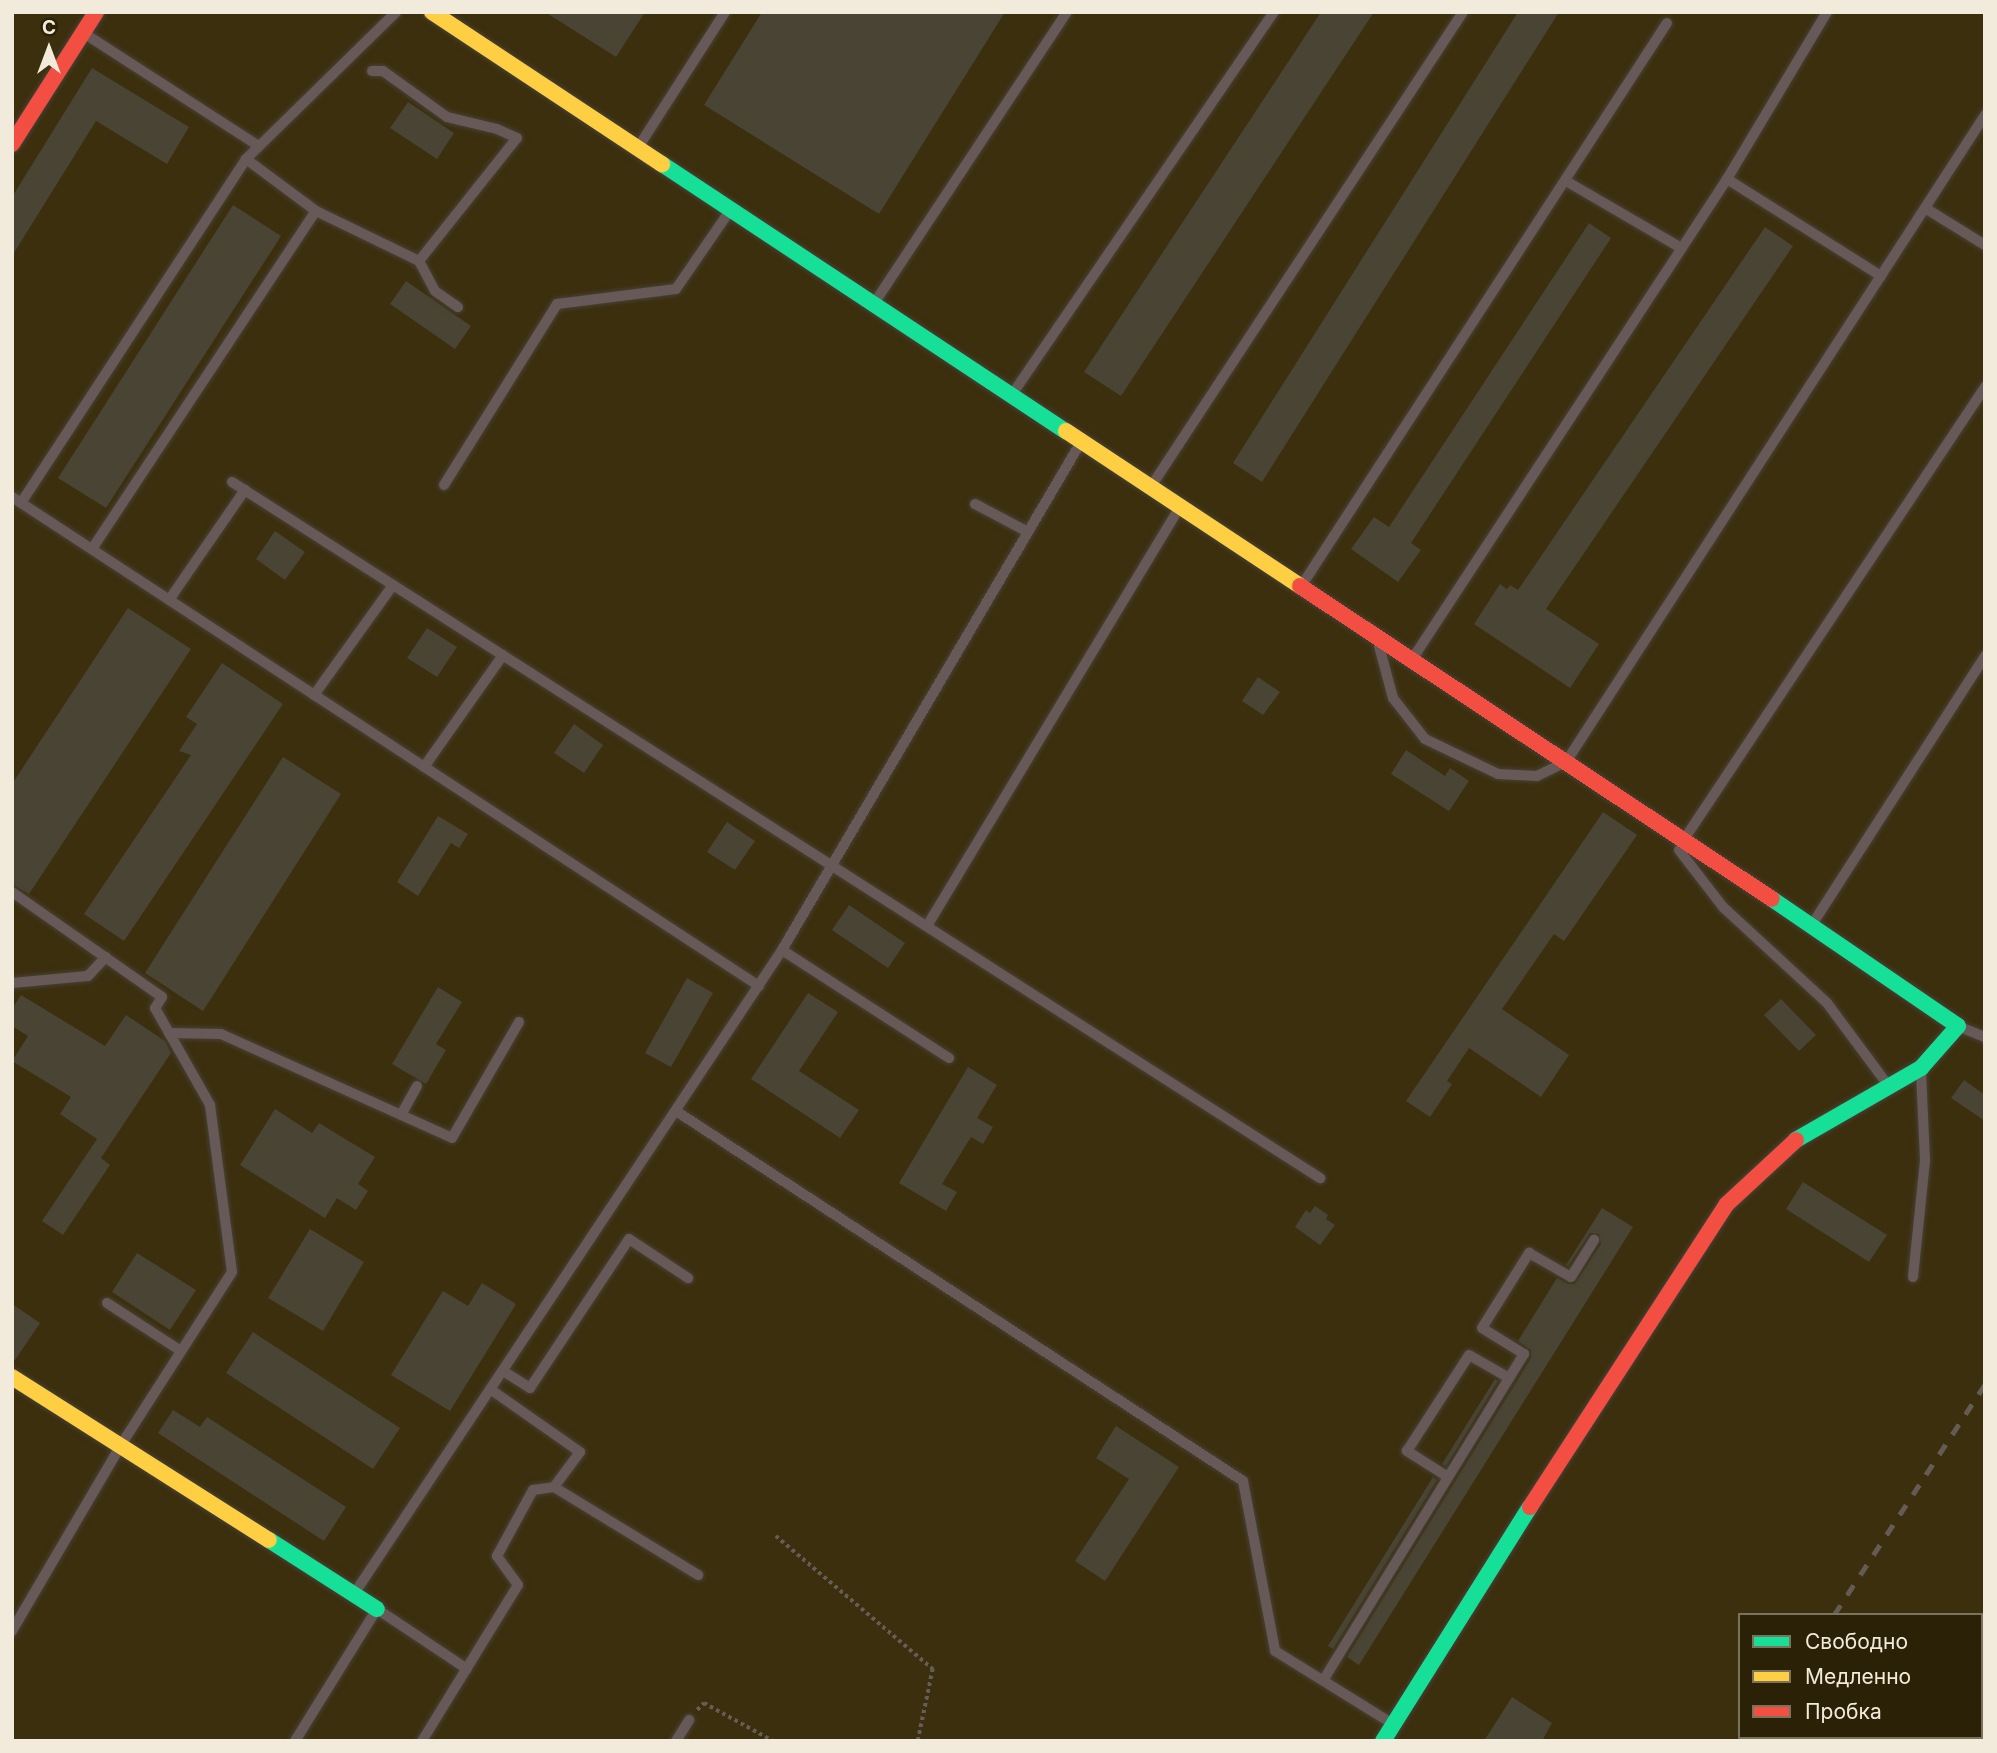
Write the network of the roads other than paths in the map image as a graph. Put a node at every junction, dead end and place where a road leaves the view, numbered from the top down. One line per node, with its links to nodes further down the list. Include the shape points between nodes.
1 (96, 12): 10 (street)
2 (396, 12): 14 (lane)
3 (432, 12): 15 (street)
4 (724, 12): 15 (lane)
5 (1068, 12): 26 (lane)
6 (1274, 12): 29 (lane)
7 (1463, 12): 33 (lane)
8 (1827, 12): 17 (lane)
9 (1667, 23): 18 (lane)
10 (83, 33): 13 (street); 14 (lane)
11 (372, 71): 24 (lane, via 383,71 447,117 517,138)
12 (1985, 115): 19 (lane)
13 (12, 144)
14 (259, 146): 16 (lane)
15 (637, 148): 20 (street)
16 (246, 159): 21 (lane); 35 (lane)
17 (1727, 179): 23 (lane); 25 (lane)
18 (1566, 181): 23 (lane); 41 (lane)
19 (1924, 208): 22 (lane); 25 (lane)
20 (731, 210): 26 (street); 32 (lane, via 676,289 557,304)
21 (316, 211): 24 (lane); 39 (lane)
22 (1985, 245)
23 (1681, 248): 46 (lane)
24 (419, 261): 27 (lane, via 435,290)
25 (1881, 276): 48 (lane)
26 (873, 304): 29 (street)
27 (458, 307)
28 (1985, 387): 51 (lane)
29 (1012, 396): 30 (street)
30 (1081, 442): 33 (street); 38 (lane)
31 (232, 482): 34 (lane)
32 (444, 485)
33 (1150, 487): 37 (street)
34 (245, 490): 40 (lane); 42 (lane)
35 (17, 500): 39 (lane)
36 (975, 504): 38 (lane)
37 (1181, 507): 41 (street); 55 (lane)
38 (1028, 532): 52 (lane)
39 (92, 549): 42 (lane)
40 (393, 585): 44 (lane); 47 (lane)
41 (1301, 587): 43 (street)
42 (169, 600): 47 (lane)
43 (1376, 637): 46 (street); 48 (lane, via 1393,698 1425,739 1498,774 1537,776)
44 (503, 655): 49 (lane); 52 (lane)
45 (1985, 656): 54 (lane)
46 (1412, 660): 48 (street)
47 (314, 695): 49 (lane)
48 (1566, 762): 50 (street)
49 (424, 767): 59 (lane)
50 (1661, 825): 51 (street); 67 (lane, via 1723,906 1828,1003)
51 (1683, 840): 54 (street)
52 (832, 866): 55 (lane); 56 (lane)
53 (12, 892): 57 (lane)
54 (1812, 925): 61 (street)
55 (927, 926): 70 (lane)
56 (782, 950): 59 (lane); 64 (lane)
57 (106, 957): 58 (lane, via 88,976); 62 (lane, via 162,997 155,1008)
58 (12, 983)
59 (759, 986): 68 (lane)
60 (519, 1022): 69 (lane, via 452,1138)
61 (1958, 1026): 63 (lane); 65 (street)
62 (169, 1033): 69 (lane, via 221,1034); 75 (lane, via 210,1105 232,1272)
63 (1985, 1037)
64 (949, 1058)
65 (1921, 1068): 67 (street); 72 (lane, via 1924,1160)
66 (417, 1086): 69 (lane)
67 (1891, 1088): 90 (street, via 1794,1141 1727,1204 1587,1403)
68 (676, 1111): 76 (lane); 88 (lane, via 1243,1481 1275,1651)
69 (401, 1115)
70 (1320, 1178)
71 (1594, 1240): 78 (lane, via 1571,1277 1529,1253 1482,1328 1524,1354)
72 (1913, 1277)
73 (688, 1278): 76 (lane, via 629,1239 530,1388)
74 (107, 1303): 75 (lane)
75 (181, 1351): 80 (lane)
76 (503, 1371): 79 (lane)
77 (12, 1377): 80 (street)
78 (1510, 1378): 81 (lane); 81 (lane, via 1469,1355 1407,1451)
79 (491, 1390): 82 (lane, via 580,1452); 84 (lane)
80 (121, 1446): 84 (street); 86 (lane)
81 (1448, 1477): 88 (lane)
82 (554, 1487): 83 (lane); 87 (lane, via 533,1490 497,1556 518,1585)
83 (698, 1575)
84 (354, 1594): 85 (street)
85 (377, 1609): 87 (lane); 91 (lane)
86 (12, 1631)
87 (467, 1669): 92 (lane)
88 (1324, 1679): 90 (lane)
89 (689, 1720): 93 (lane)
90 (1393, 1724): 94 (street)
91 (295, 1741)
92 (422, 1741)
93 (676, 1741)
94 (1382, 1741)

